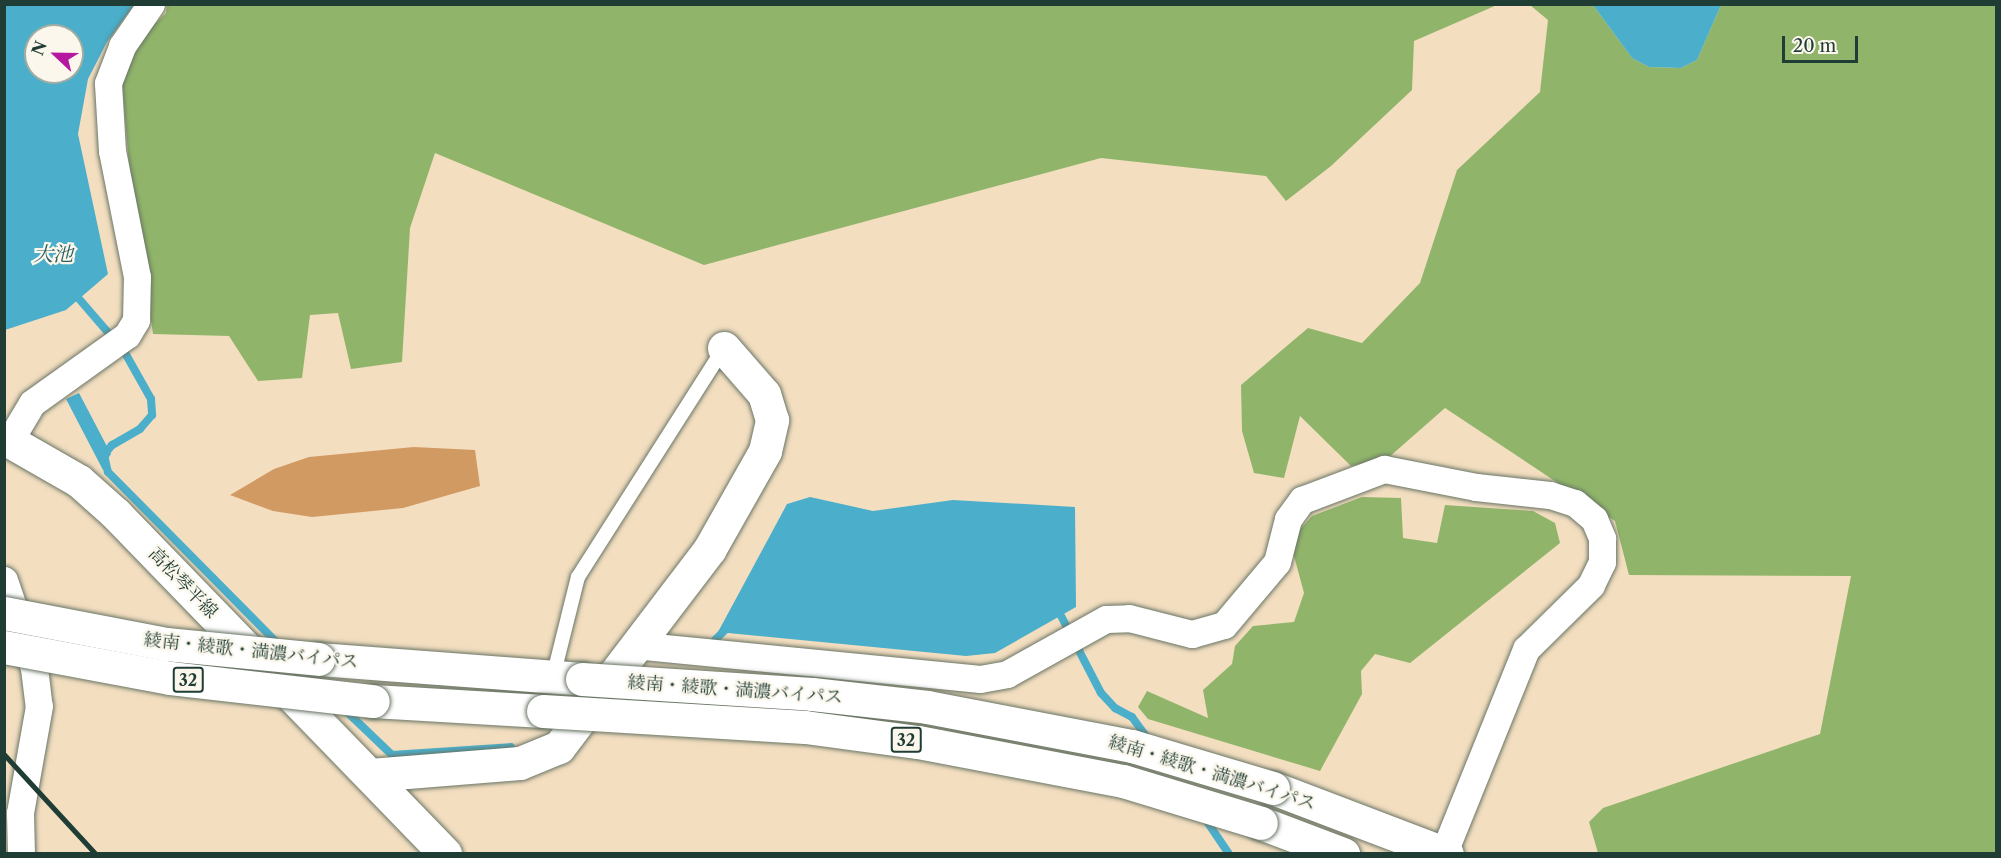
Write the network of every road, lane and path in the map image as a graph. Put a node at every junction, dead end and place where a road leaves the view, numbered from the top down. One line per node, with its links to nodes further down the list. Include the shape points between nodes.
1 (151, 4): 3 (street, via 122,46 108,83 112,151 139,301 136,320 117,342 32,403)
2 (724, 348): 6 (main road, via 764,394 772,420 765,451 709,550); 8 (lane, via 578,577)
3 (8, 439): 9 (main road, 高松琴平線, via 79,480 116,514)
4 (4, 580): 11 (street, via 34,668 39,705 20,813)
5 (4, 613): 8 (main road, 綾南・綾歌・満濃バイパス / 32, bridge, via 166,644)
6 (634, 645): 9 (main road, via 559,747 520,764); 10 (street, via 980,679 1007,674 1106,619 1129,618 1192,634 1224,625 1277,562 1288,519 1302,500 1384,469 1476,487 1550,495 1575,503 1594,519 1602,538 1602,562 1591,585 1526,649)
7 (4, 647): 13 (main road, 綾南・綾歌・満濃バイパス / 32, bridge, via 170,678 373,701 805,727 918,742 1123,781 1262,823)
8 (567, 678): 10 (main road, 綾南・綾歌・満濃バイパス / 32, bridge, via 812,694 927,707 1131,746 1273,788)
9 (370, 775): 12 (main road, 高松琴平線)
10 (1446, 853)
11 (21, 854)
12 (445, 854)
13 (1343, 854)

